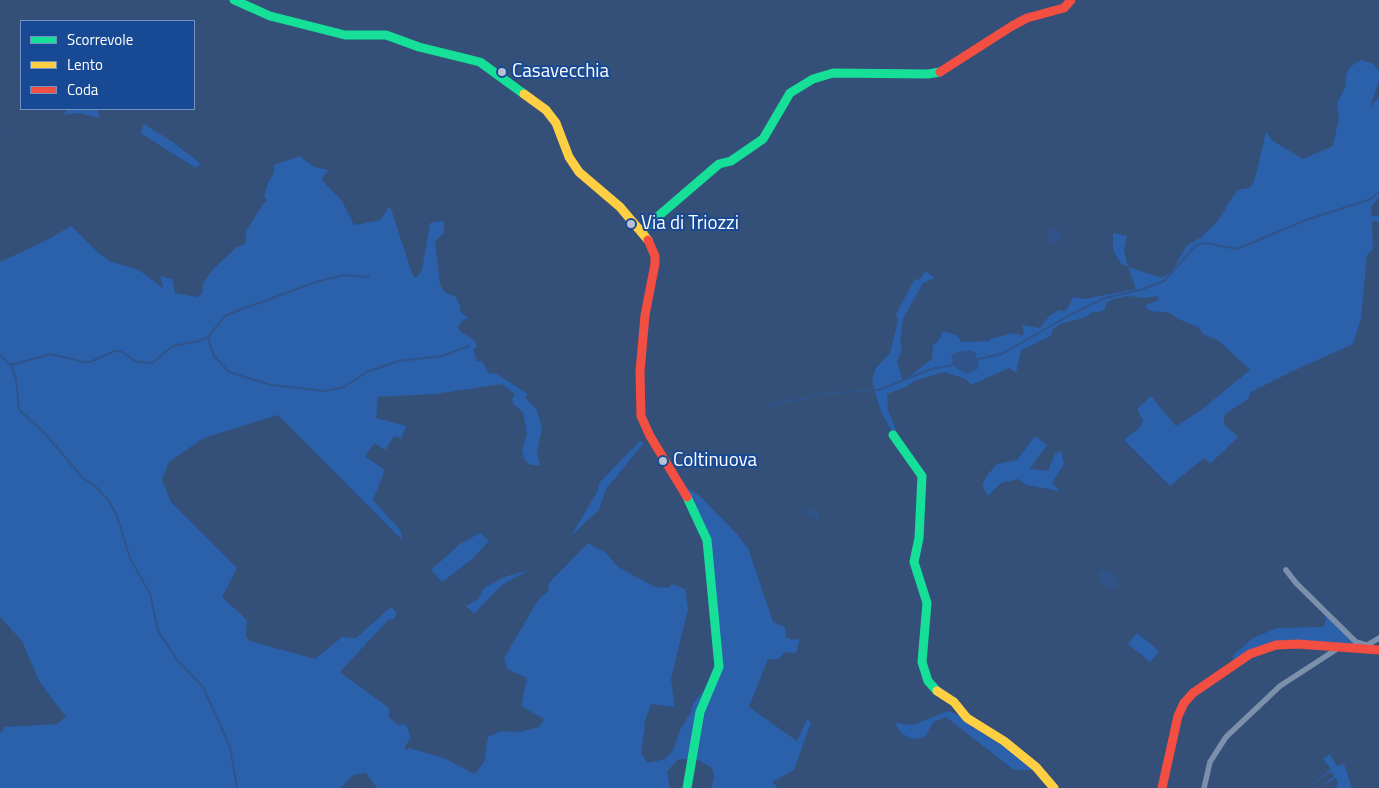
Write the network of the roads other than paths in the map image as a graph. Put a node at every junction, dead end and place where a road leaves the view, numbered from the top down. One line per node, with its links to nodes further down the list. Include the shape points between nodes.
1 (234, 0): 3 (street, via 270,16 345,35 386,35 480,62 546,110 556,123 569,157 579,172 620,207)
2 (1071, 0): 3 (street, via 1064,8 1027,18 1012,26 941,72 833,73 813,79 790,93 763,139 730,161 719,164)
3 (641, 231): 10 (street, via 655,256 640,372 641,416 680,483 707,540 718,639 719,667 700,712)
4 (894, 435): 11 (street, via 922,476 919,538 914,562 927,603 922,662 928,681 954,702 967,718 1004,741 1036,767)
5 (1286, 570): 8 (street)
6 (1379, 638): 8 (street)
7 (1340, 647): 8 (street); 12 (street, via 1276,645 1261,650 1193,693 1178,716); 13 (street, via 1280,686 1226,737 1210,762)
8 (1364, 647): 9 (street)
9 (1379, 650)
10 (686, 788)
11 (1054, 788)
12 (1162, 788)
13 (1204, 788)

